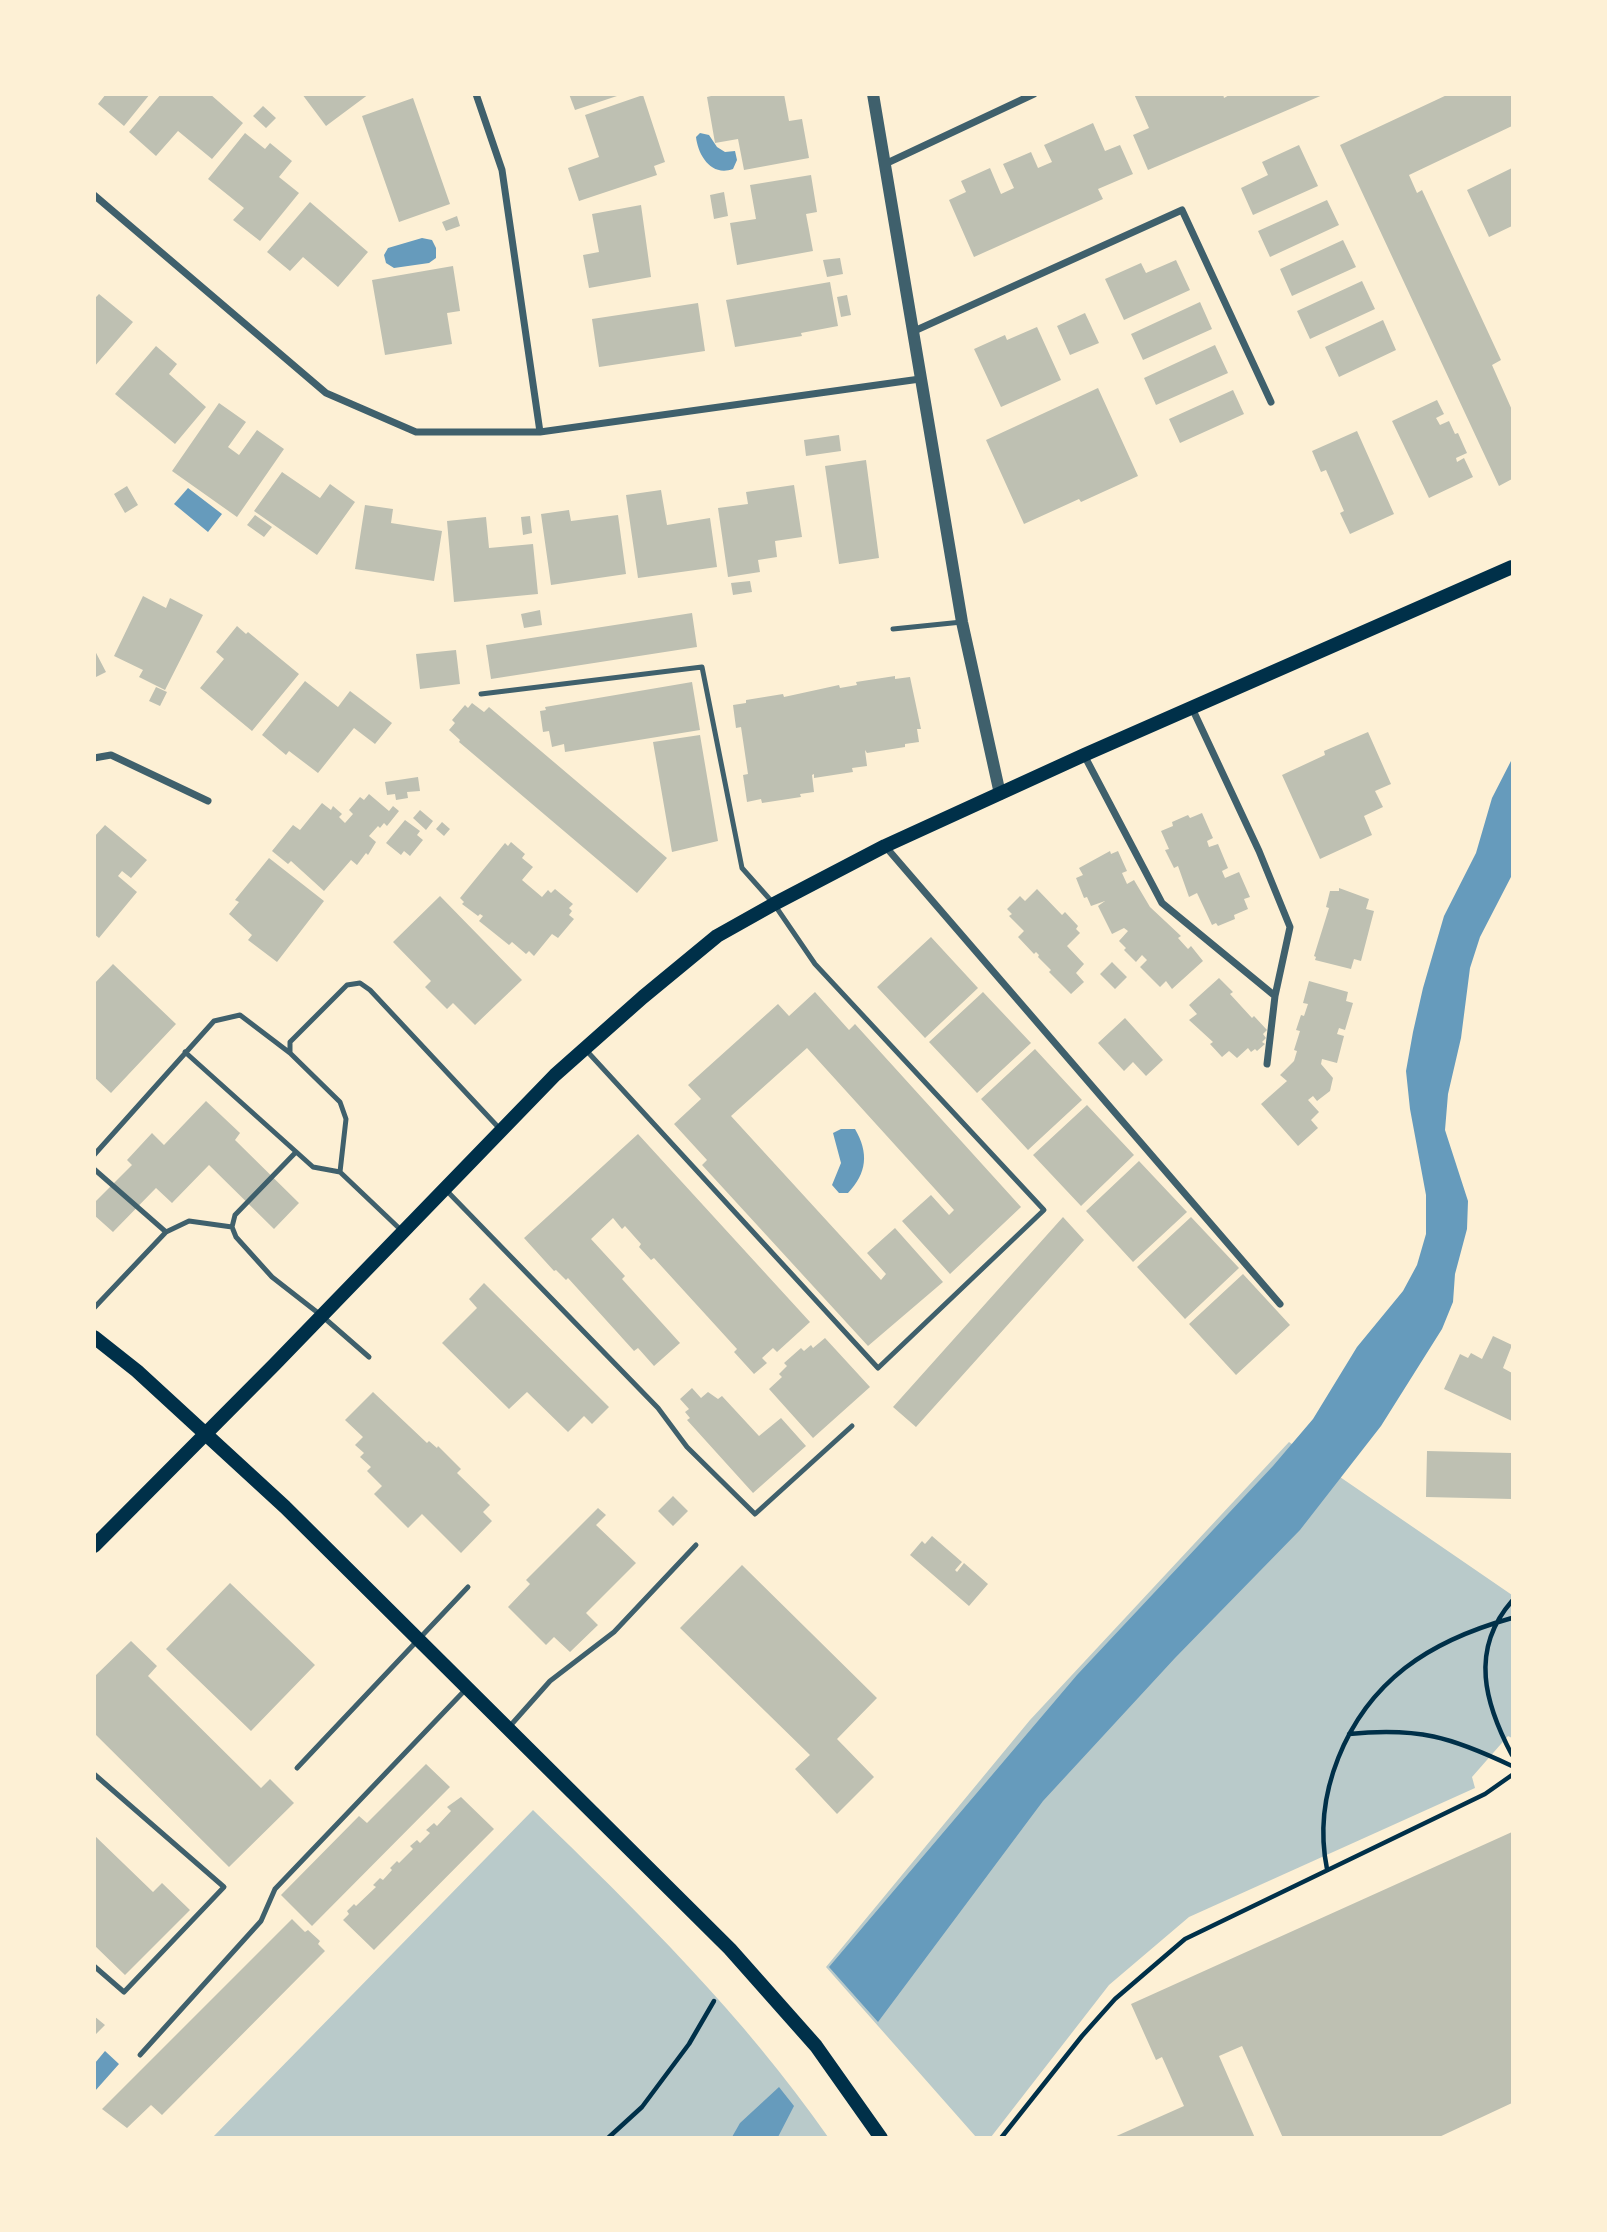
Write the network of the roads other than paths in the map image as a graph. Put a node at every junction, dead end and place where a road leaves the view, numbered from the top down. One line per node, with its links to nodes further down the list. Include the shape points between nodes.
1 (476, 94): 9 (street, via 502,170)
2 (873, 94): 4 (street)
3 (1034, 94): 4 (street)
4 (885, 164): 6 (street)
5 (96, 200): 9 (street, via 326,393 416,432)
6 (912, 332): 7 (street); 8 (street, via 1182,211)
7 (920, 379): 9 (street); 11 (street)
8 (1272, 402)
9 (540, 432)
10 (1513, 567): 14 (main road)
11 (962, 622): 12 (lane); 17 (street)
12 (893, 629)
13 (481, 694): 20 (lane, via 702,667 742,868)
14 (1192, 707): 15 (main road); 21 (street, via 1290,927)
15 (1084, 755): 17 (main road); 21 (street, via 1162,903)
16 (94, 758): 18 (street, via 111,755)
17 (1000, 794): 19 (main road)
18 (208, 801)
19 (886, 846): 20 (main road); 35 (street)
20 (774, 904): 22 (main road, via 717,936); 22 (lane, via 815,964 1044,1210 878,1368)
21 (1275, 996): 25 (street)
22 (585, 1048): 26 (main road)
23 (186, 1052): 24 (lane, via 214,1021 240,1015); 27 (lane); 28 (lane)
24 (290, 1052): 26 (lane, via 290,1042 347,985 360,984 370,989); 30 (lane, via 340,1102 346,1119)
25 (1267, 1064)
26 (502, 1131): 31 (main road)
27 (296, 1152): 30 (lane, via 313,1167); 32 (lane, via 235,1216)
28 (94, 1155)
29 (94, 1169): 33 (lane)
30 (340, 1172): 34 (lane)
31 (445, 1189): 34 (main road); 40 (lane, via 755,1514)
32 (232, 1227): 33 (lane, via 189,1220); 37 (lane, via 272,1277)
33 (166, 1232): 36 (lane)
34 (403, 1232): 37 (main road)
35 (1280, 1304)
36 (94, 1308)
37 (322, 1316): 39 (lane); 41 (main road)
38 (94, 1337): 41 (main road)
39 (369, 1357)
40 (852, 1426)
41 (207, 1434): 43 (main road); 45 (main road)
42 (696, 1545): 47 (lane, via 614,1632 550,1681)
43 (94, 1546)
44 (468, 1587): 45 (lane)
45 (419, 1640): 46 (main road); 48 (lane)
46 (467, 1688): 47 (main road); 51 (lane, via 275,1889 261,1921)
47 (508, 1728): 52 (main road, via 730,1949 816,2046)
48 (297, 1768)
49 (94, 1774): 50 (lane, via 224,1888 124,1992)
50 (94, 1966)
51 (140, 2055)
52 (881, 2137)

